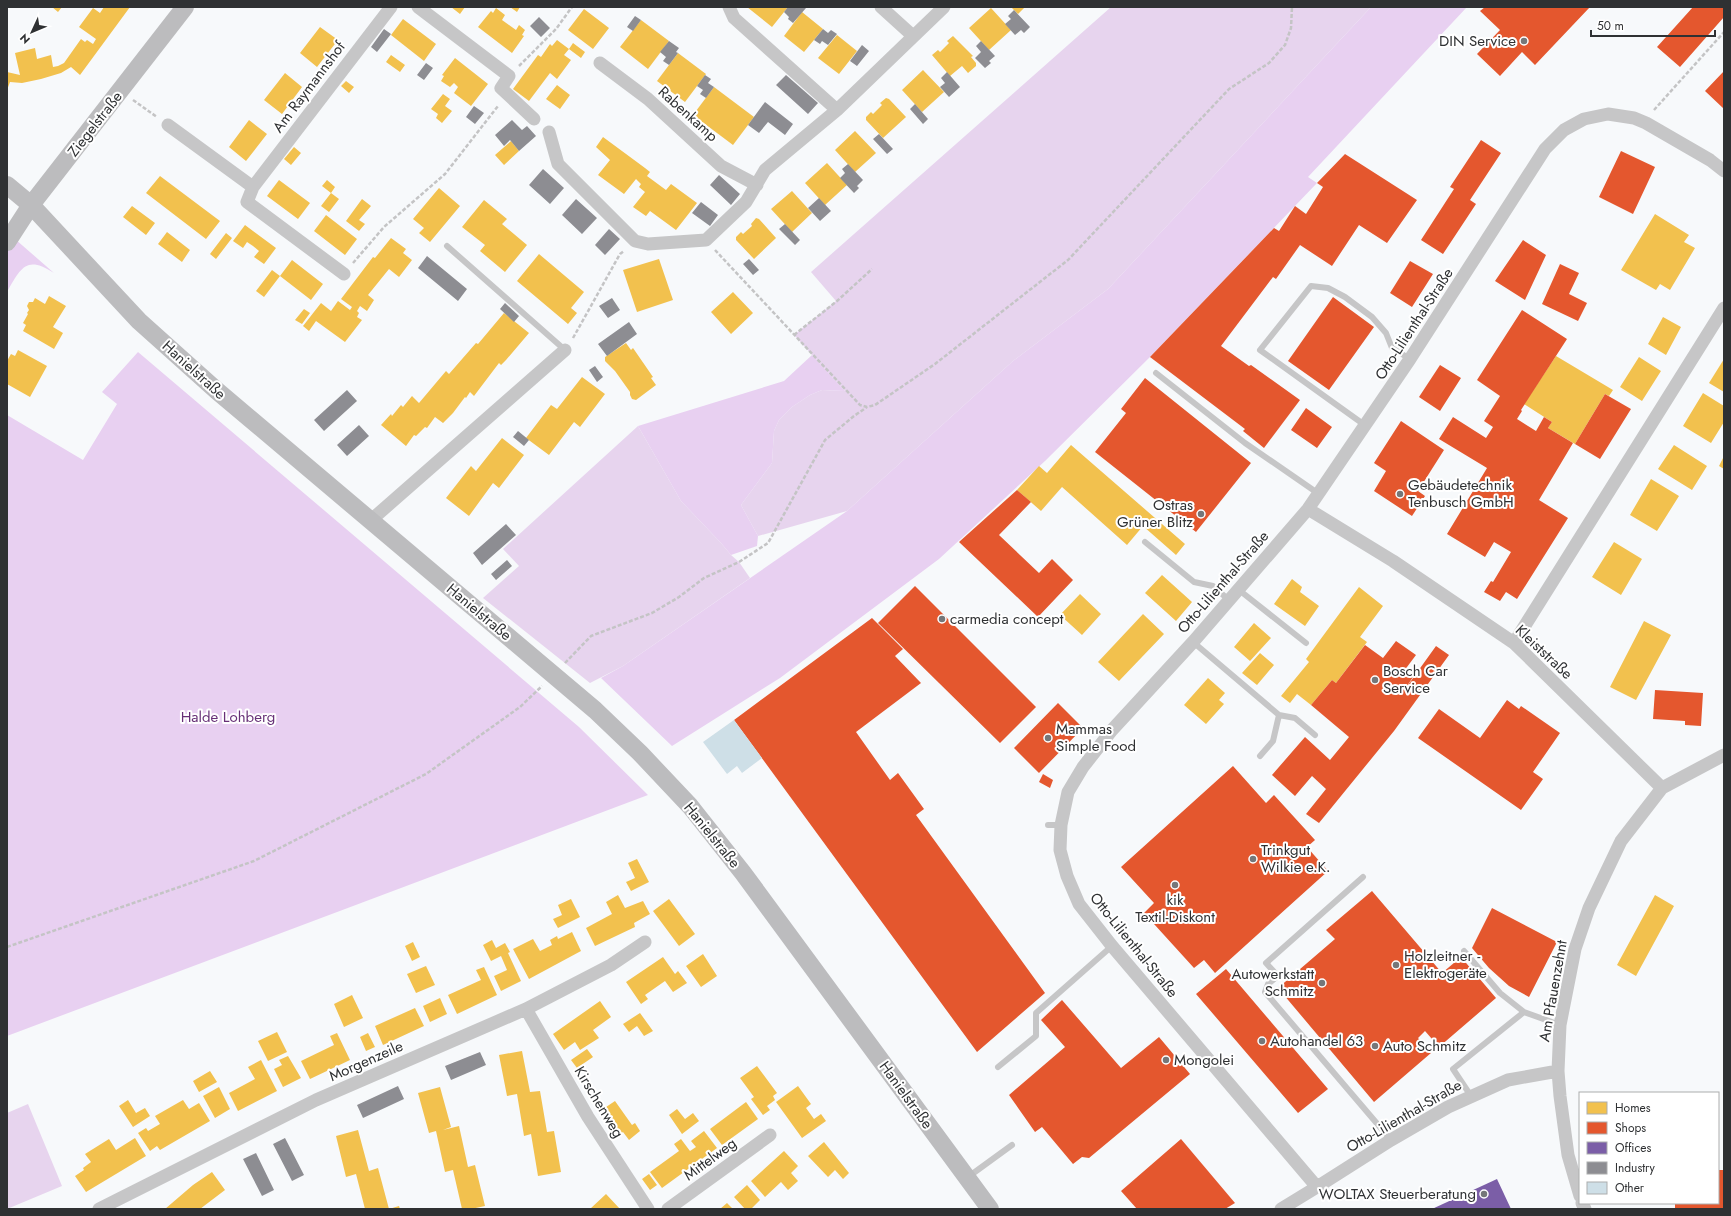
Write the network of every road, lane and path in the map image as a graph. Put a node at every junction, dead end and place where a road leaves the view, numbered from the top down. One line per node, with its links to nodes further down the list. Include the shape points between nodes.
1 (185, 7): 13 (main road, Ziegelstraße)
2 (391, 7): 23 (street, Am Raymannshof)
3 (418, 7): 12 (street)
4 (572, 7): 12 (path, via 556,29)
5 (729, 7): 15 (street, via 734,18)
6 (880, 7): 10 (street)
7 (944, 7): 10 (street)
8 (1292, 7): 36 (path, via 1291,28 1285,45 1269,63 1229,89 1068,260 935,364 875,405)
9 (1724, 32): 17 (path, via 1652,112)
10 (913, 36): 15 (street)
11 (600, 63): 22 (street, Rabenkamp, via 648,99 721,166)
12 (509, 76): 14 (street, via 501,88)
13 (120, 90): 18 (path); 24 (main road, Ziegelstraße)
14 (507, 94): 16 (street); 30 (path, via 445,174 384,227)
15 (837, 110): 22 (street, via 765,170)
16 (534, 119)
17 (1646, 123): 20 (street, Otto-Lilienthal-Straße, via 1710,160); 34 (street, Otto-Lilienthal-Straße, via 1634,118 1608,114 1584,119 1564,130 1546,149)
18 (168, 125): 23 (street)
19 (549, 132): 25 (street, via 558,164)
20 (1724, 171)
21 (7, 185): 24 (main road, Hanielstraße)
22 (757, 185): 26 (street, via 746,202)
23 (253, 187): 30 (street, Am Raymannshof, via 247,202)
24 (31, 206): 27 (main road, Ziegelstraße); 40 (main road, Hanielstraße, via 139,321 216,390)
25 (635, 240): 26 (street, via 648,244); 33 (path, via 620,254)
26 (706, 240): 32 (path)
27 (7, 242)
28 (447, 246): 33 (lane)
29 (872, 269): 32 (path)
30 (344, 274)
31 (1724, 308): 46 (street)
32 (794, 335): 36 (path, via 845,391 860,405)
33 (565, 350): 40 (street)
34 (1410, 359): 37 (street, Otto-Lilienthal-Straße); 37 (lane, via 1392,348 1386,333 1372,317 1345,297 1328,288 1311,286 1260,350)
35 (1156, 374): 38 (lane, via 1244,443)
36 (867, 407): 47 (path, via 825,440 768,543 739,562 704,578 652,613 591,636)
37 (1366, 426): 38 (street, Otto-Lilienthal-Straße)
38 (1319, 494): 39 (street, Otto-Lilienthal-Straße)
39 (1308, 509): 42 (street, Otto-Lilienthal-Straße); 46 (street, Kleiststraße, via 1393,561)
40 (370, 520): 47 (main road, Hanielstraße)
41 (1145, 542): 43 (lane, via 1194,582 1213,586)
42 (1239, 590): 43 (street, Otto-Lilienthal-Straße); 45 (lane)
43 (1230, 601): 44 (street, Otto-Lilienthal-Straße)
44 (1193, 642): 48 (lane); 55 (street, Otto-Lilienthal-Straße, via 1150,694 1112,730 1083,767 1068,792 1054,825 1067,876 1079,904)
45 (1306, 643)
46 (1514, 643): 52 (street, Kleiststraße)
47 (554, 676): 56 (path, via 520,707 426,774 254,861); 67 (main road, Hanielstraße, via 595,710 640,753 690,806 743,873)
48 (1279, 715): 49 (lane, via 1295,718); 51 (lane, via 1273,741)
49 (1315, 735)
50 (1724, 755): 52 (street)
51 (1260, 756)
52 (1662, 788): 60 (street, Am Pfauenzehnt, via 1621,841 1589,908 1575,949)
53 (1363, 876): 65 (lane, via 1266,963 1278,976 1268,984 1265,992)
54 (645, 942): 58 (street, Morgenzeile, via 611,965)
55 (1112, 946): 61 (lane, via 1036,1013 1036,1036); 68 (street, Otto-Lilienthal-Straße)
56 (7, 947)
57 (1464, 951): 59 (lane, via 1500,993)
58 (526, 1009): 70 (street, Morgenzeile, via 316,1100); 71 (street, Kirschenweg, via 588,1117)
59 (1524, 1012): 60 (lane); 63 (lane, via 1452,1069)
60 (1560, 1025): 62 (street, Am Pfauenzehnt)
61 (998, 1067)
62 (1558, 1071): 63 (street, Otto-Lilienthal-Straße, via 1508,1080); 69 (street, Am Pfauenzehnt, via 1568,1155)
63 (1471, 1096): 65 (street, Otto-Lilienthal-Straße)
64 (770, 1135): 72 (street, Mittelweg)
65 (1391, 1140): 68 (street, Otto-Lilienthal-Straße)
66 (1012, 1145): 67 (lane)
67 (967, 1178): 73 (main road, Hanielstraße)
68 (1317, 1187): 74 (street, Otto-Lilienthal-Straße)
69 (1579, 1193)
70 (99, 1209)
71 (648, 1209)
72 (668, 1209)
73 (990, 1209)
74 (1281, 1209)

